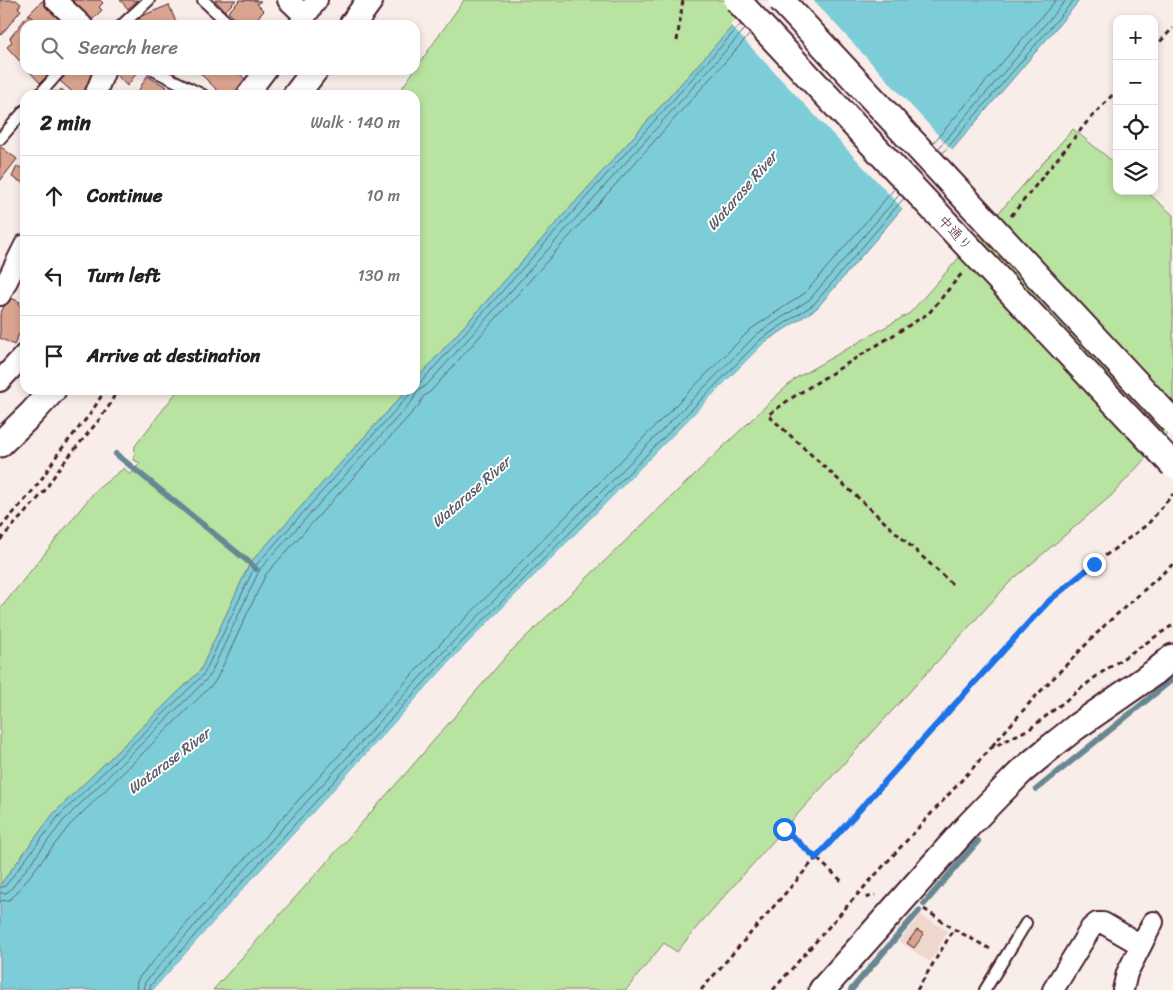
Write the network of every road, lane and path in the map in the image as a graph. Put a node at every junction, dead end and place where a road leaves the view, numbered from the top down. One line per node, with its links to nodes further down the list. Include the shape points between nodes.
1 (56, 0): 10 (street)
2 (149, 0): 11 (lane)
3 (203, 0): 12 (lane)
4 (288, 0): 13 (street)
5 (317, 0): 14 (street)
6 (370, 0): 15 (street)
7 (683, 0): 17 (path)
8 (737, 0): 41 (street, 中通り, bridge)
9 (781, 0): 39 (street, bridge)
10 (77, 20)
11 (127, 20)
12 (225, 20)
13 (301, 20)
14 (303, 20)
15 (356, 20)
16 (1173, 28): 18 (path)
17 (677, 41)
18 (1158, 44)
19 (57, 75): 24 (lane)
20 (104, 75): 25 (street)
21 (163, 75): 26 (lane)
22 (262, 75): 27 (street)
23 (311, 75): 28 (street)
24 (43, 90)
25 (97, 90)
26 (194, 90)
27 (252, 90)
28 (300, 90)
29 (20, 116): 30 (lane)
30 (0, 139)
31 (20, 255): 32 (street)
32 (0, 295)
33 (20, 359): 34 (street)
34 (0, 381)
35 (49, 395): 40 (street)
36 (103, 395): 43 (path, via 31,493)
37 (114, 395): 44 (path, via 43,493)
38 (790, 399): 46 (path, via 768,415)
39 (1173, 422)
40 (0, 444)
41 (1173, 465)
42 (1173, 494): 50 (path, via 1144,528 1050,600)
43 (0, 528)
44 (0, 540)
45 (1173, 564): 48 (path, via 1105,626 1034,698)
46 (952, 584)
47 (1173, 657): 59 (street, via 1070,732 1016,778 968,826)
48 (991, 748)
49 (784, 829): 50 (path)
50 (816, 858): 51 (path); 58 (path)
51 (844, 883)
52 (925, 910): 55 (path)
53 (1153, 922): 56 (street)
54 (1026, 923): 61 (lane)
55 (954, 929): 57 (path); 60 (path)
56 (1141, 945): 62 (street, via 1103,923 1097,923); 63 (street, via 1127,973)
57 (996, 952)
58 (701, 990)
59 (822, 990)
60 (917, 990)
61 (986, 990)
62 (1054, 990)
63 (1123, 990)

